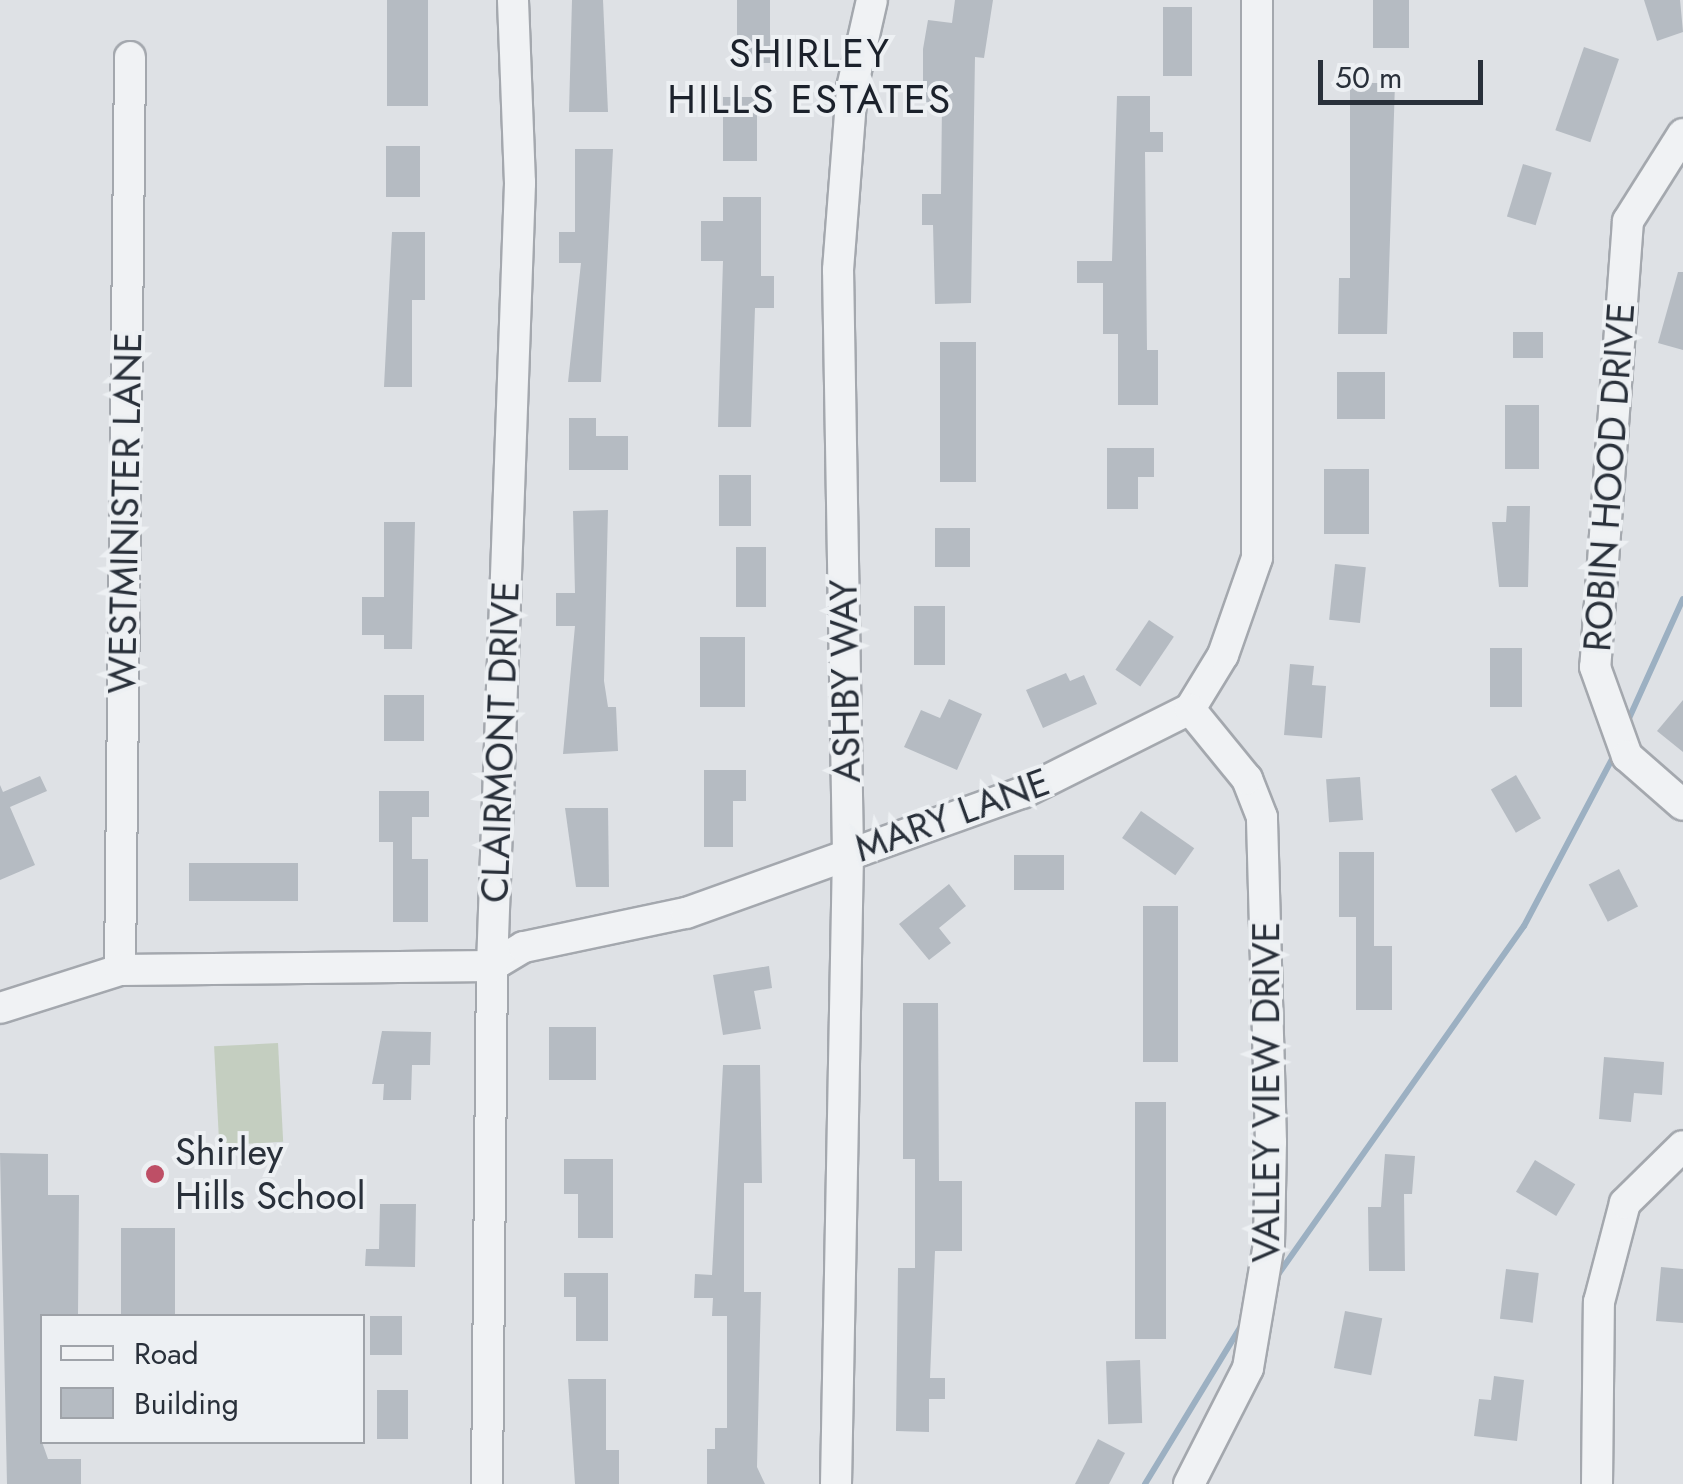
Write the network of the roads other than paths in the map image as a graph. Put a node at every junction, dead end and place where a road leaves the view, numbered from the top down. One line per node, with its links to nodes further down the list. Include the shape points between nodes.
1 (513, 0): 9 (street, CLAIRMONT DRIVE, via 520,183)
2 (872, 0): 8 (street, ASHBY WAY, via 852,88 838,270)
3 (1256, 0): 6 (street, MARY LANE, via 1257,558 1223,655)
4 (130, 57): 10 (street, WESTMINISTER LANE)
5 (1683, 134): 7 (street, ROBIN HOOD DRIVE, via 1628,221 1594,668 1628,756)
6 (1190, 708): 8 (street, MARY LANE, via 1109,756); 15 (street, VALLEY VIEW DRIVE, via 1247,779 1262,816 1271,1142 1269,1244 1248,1368)
7 (1683, 805)
8 (848, 853): 9 (street, MARY LANE, via 686,913 524,948); 14 (street, ASHBY WAY)
9 (492, 966): 10 (street, MARY LANE); 13 (street, CLAIRMONT DRIVE)
10 (120, 970): 11 (street, MARY LANE)
11 (0, 1008)
12 (1683, 1146): 16 (street, via 1625,1204 1599,1302)
13 (487, 1484)
14 (836, 1484)
15 (1189, 1484)
16 (1597, 1484)

